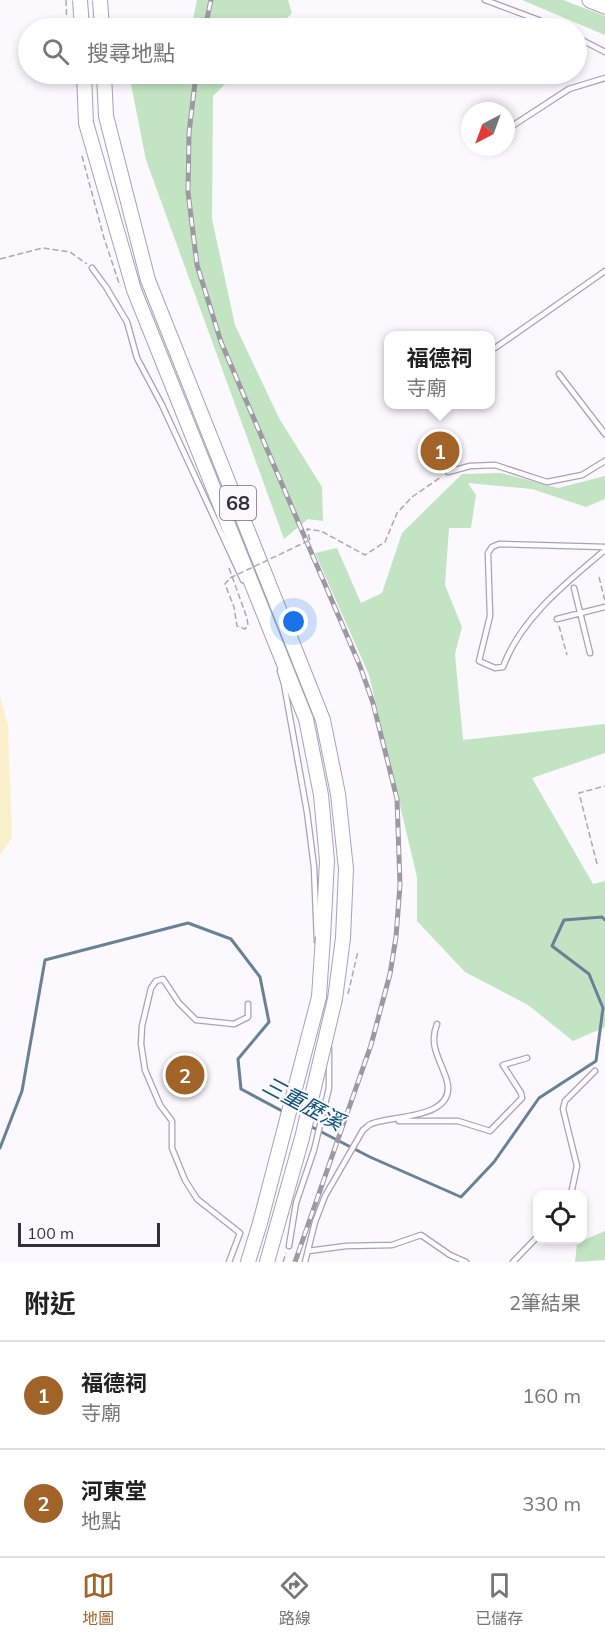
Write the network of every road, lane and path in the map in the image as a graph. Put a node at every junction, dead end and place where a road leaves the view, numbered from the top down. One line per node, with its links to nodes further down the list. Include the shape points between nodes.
1 (66, 0): 7 (path)
2 (80, 0): 8 (highway, bridge)
3 (100, 0): 9 (highway, bridge)
4 (485, 0): 10 (lane)
5 (590, 0): 6 (highway)
6 (605, 6)
7 (67, 18)
8 (81, 18)
9 (101, 18)
10 (533, 18)
11 (587, 43): 12 (lane)
12 (605, 52)
13 (605, 78): 17 (lane)
14 (84, 84): 55 (highway, 68, bridge, via 86,123 134,290 306,719 321,795 327,861 319,997)
15 (104, 84): 56 (highway, 68, bridge, via 106,116 148,280 323,720 338,794 346,869 335,999)
16 (585, 84): 18 (lane, via 569,89)
17 (587, 84)
18 (515, 124)
19 (0, 259): 20 (path, via 43,248 70,252)
20 (92, 268): 27 (lane, via 127,322 137,358)
21 (605, 271): 22 (lane)
22 (495, 348)
23 (560, 374): 24 (lane)
24 (605, 434)
25 (605, 461): 26 (lane, via 582,475 547,482 495,465)
26 (448, 472): 27 (path, bridge, via 412,497 397,513 385,542 365,555 321,531 307,529 310,540 230,579 225,584 237,626 245,629 247,618 226,559)
27 (227, 544): 40 (lane, via 271,643 284,684 314,867)
28 (605, 549): 28 (lane, via 542,605 510,650 503,667 479,661 490,616 488,553 492,547 500,544)
29 (599, 577): 31 (path)
30 (574, 588): 33 (lane)
31 (605, 602)
32 (605, 607): 33 (lane)
33 (580, 613): 34 (lane); 35 (lane)
34 (557, 619): 36 (path)
35 (590, 653)
36 (567, 655)
37 (605, 786): 38 (path, via 579,793)
38 (597, 864)
39 (248, 1004): 54 (lane, via 248,1017 234,1024 196,1020 163,979 156,981 151,987 142,1035 145,1070 160,1106 172,1121 172,1148 185,1180 197,1198 240,1233)
40 (323, 1006)
41 (325, 1017): 46 (lane, via 329,1088)
42 (437, 1024): 45 (lane, via 433,1041 448,1086 447,1094 436,1108)
43 (526, 1058): 45 (lane, via 504,1065 522,1098 490,1131 458,1120)
44 (595, 1071): 50 (lane, via 565,1101 563,1109 577,1166)
45 (390, 1121): 49 (lane, via 370,1124)
46 (314, 1150): 47 (lane); 52 (lane, via 296,1203)
47 (320, 1153)
48 (337, 1160): 49 (lane)
49 (343, 1163): 53 (lane, via 325,1196)
50 (573, 1190)
51 (533, 1240): 60 (lane)
52 (289, 1246): 57 (path)
53 (308, 1251): 58 (lane); 59 (lane, via 392,1245 421,1235)
54 (229, 1262)
55 (248, 1262)
56 (267, 1262)
57 (283, 1262)
58 (305, 1262)
59 (466, 1262)
60 (513, 1262)

